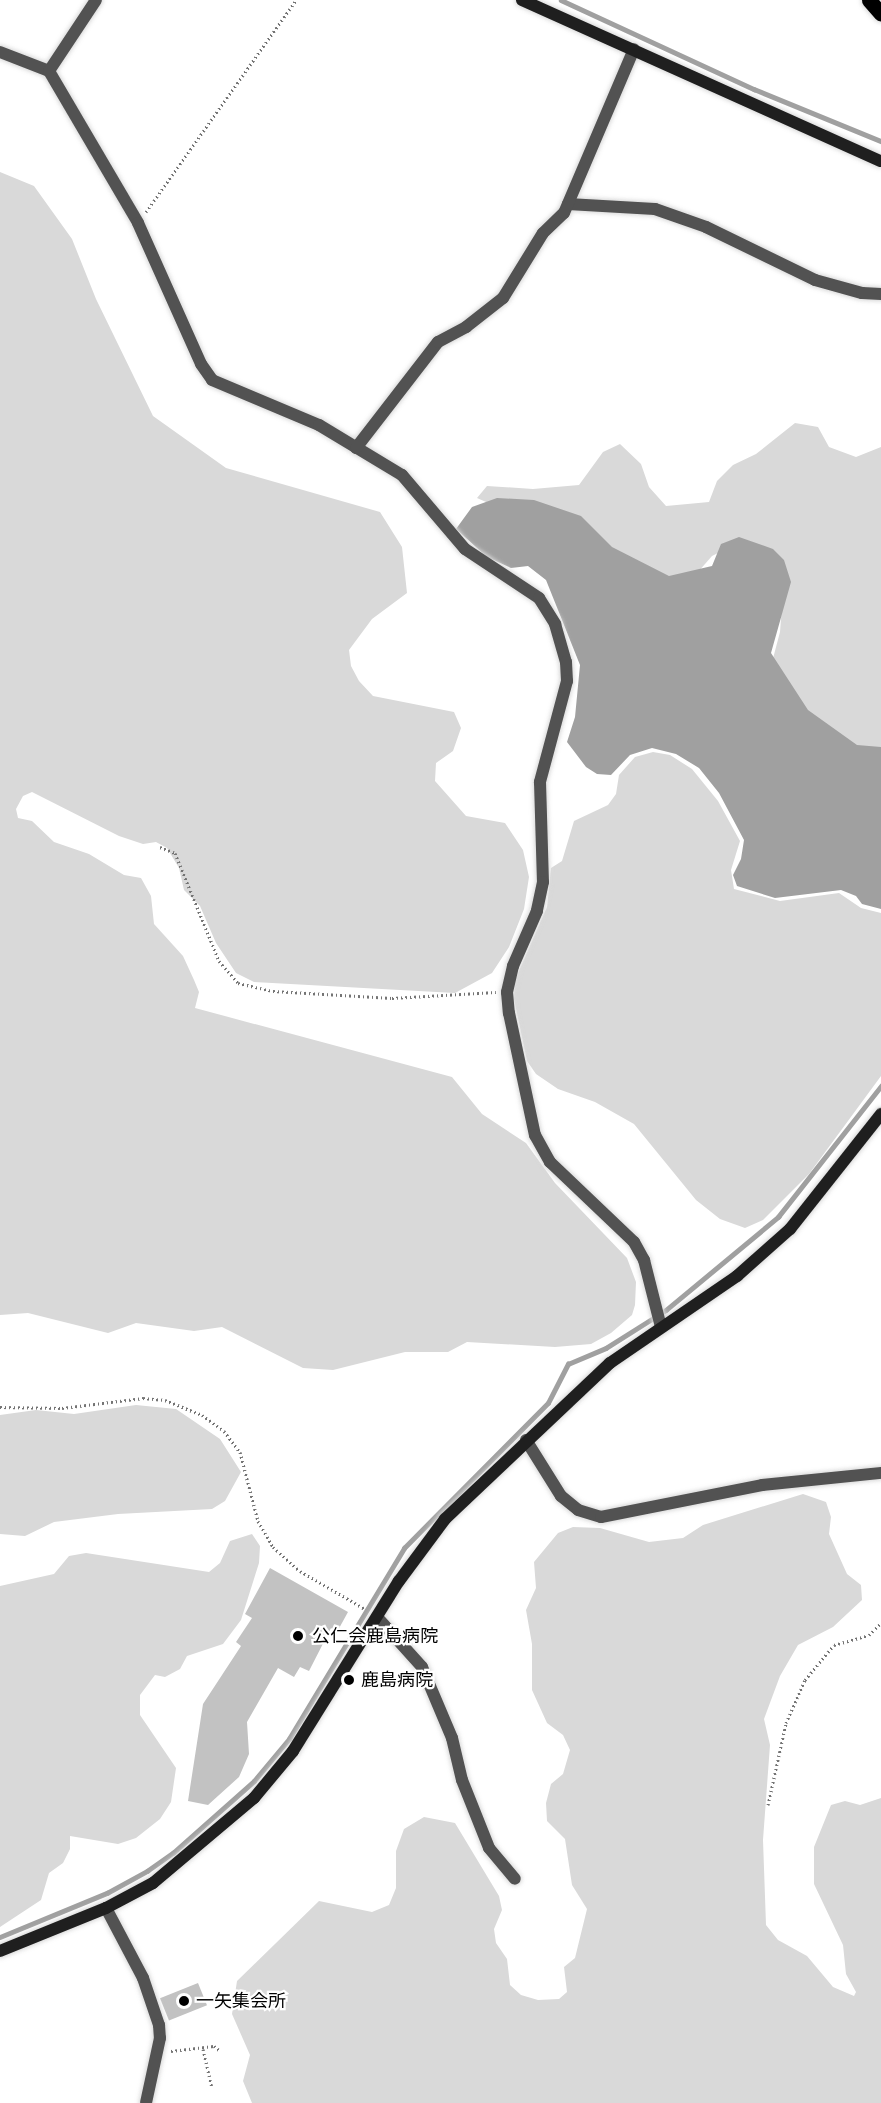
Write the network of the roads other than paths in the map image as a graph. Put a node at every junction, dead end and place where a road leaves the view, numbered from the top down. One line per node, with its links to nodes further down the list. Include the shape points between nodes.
1 (96, 0): 7 (street)
2 (522, 0): 5 (street)
3 (869, 0): 4 (main road)
4 (881, 14)
5 (634, 49): 8 (street); 9 (street)
6 (0, 52): 7 (street)
7 (49, 71): 11 (street, via 138,223 201,364 212,380 319,425)
8 (881, 161)
9 (568, 204): 10 (street, via 655,209 706,227 815,280); 11 (street, via 543,233 503,298 466,327 438,342)
10 (881, 294)
11 (356, 447): 13 (street, via 402,475 465,549 539,598 561,640 567,681 540,782 543,882 537,911 507,992 535,1135 550,1162 633,1242 644,1260)
12 (881, 1114): 13 (street, via 790,1229 737,1276)
13 (658, 1318): 14 (street)
14 (526, 1440): 15 (street, via 561,1496 578,1510 601,1517 762,1485); 16 (street, via 445,1519)
15 (881, 1473)
16 (377, 1617): 17 (street, via 422,1667 452,1738 462,1780 489,1848); 18 (street, via 273,1778 188,1857 153,1883)
17 (515, 1879)
18 (106, 1908): 19 (street); 20 (street, via 152,2001 160,2038)
19 (0, 1951)
20 (146, 2103)

